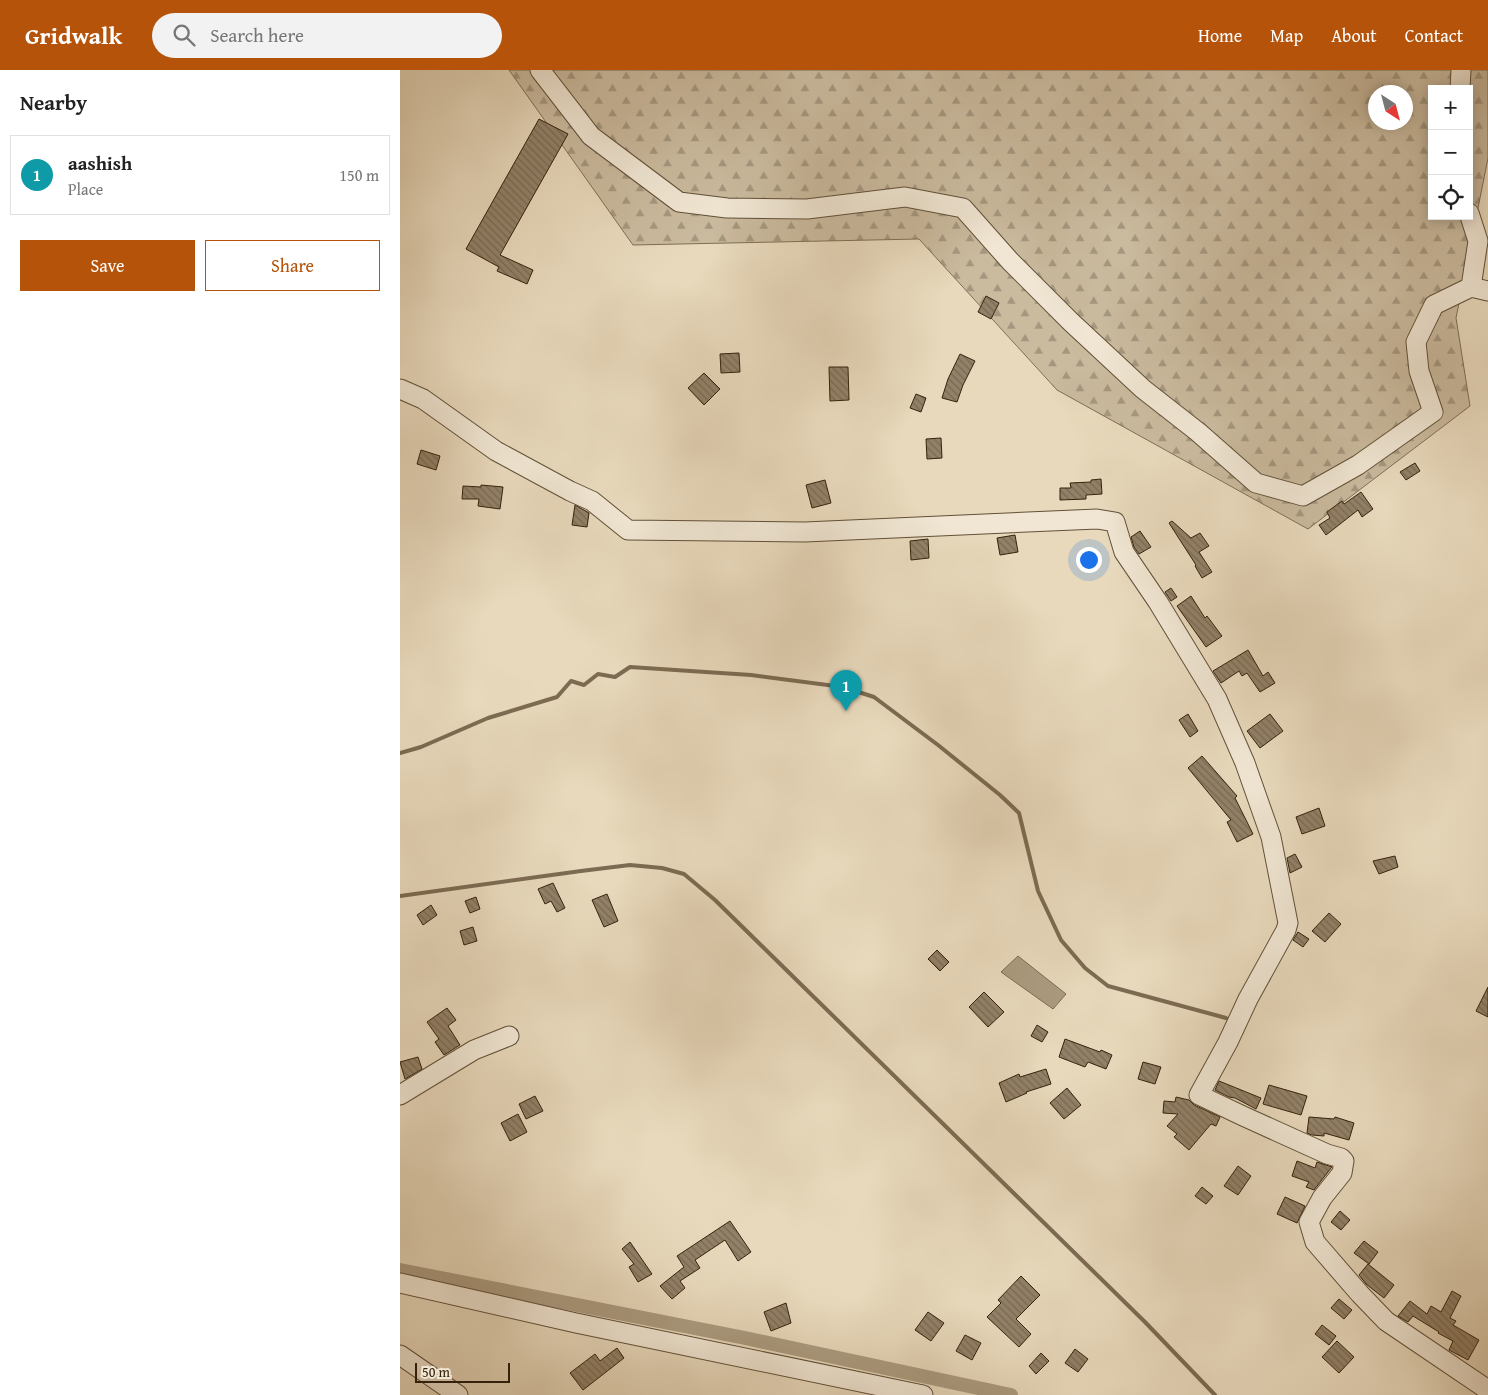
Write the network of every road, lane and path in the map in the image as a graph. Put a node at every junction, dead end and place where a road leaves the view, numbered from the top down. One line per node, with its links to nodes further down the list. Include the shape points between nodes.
1 (540, 70): 5 (street, via 591,136 679,202 728,208 807,209 905,197 963,208 1070,322 1142,389 1256,483 1303,496 1358,465 1433,412 1419,371 1416,342 1434,305)
2 (1461, 70): 3 (street)
3 (1460, 85)
4 (1471, 220): 5 (street, via 1478,241)
5 (1479, 289)
6 (400, 389): 11 (street, via 424,399 496,451 592,502 628,530 805,532 1097,519 1115,522 1124,552 1217,699 1245,763 1271,837 1288,924 1199,1095 1344,1161 1342,1172 1309,1222 1315,1242 1386,1321)
7 (509, 1036): 8 (street, via 474,1050)
8 (400, 1095)
9 (400, 1283): 13 (street)
10 (400, 1355): 12 (street)
11 (1488, 1390)
12 (458, 1395)
13 (923, 1395)

